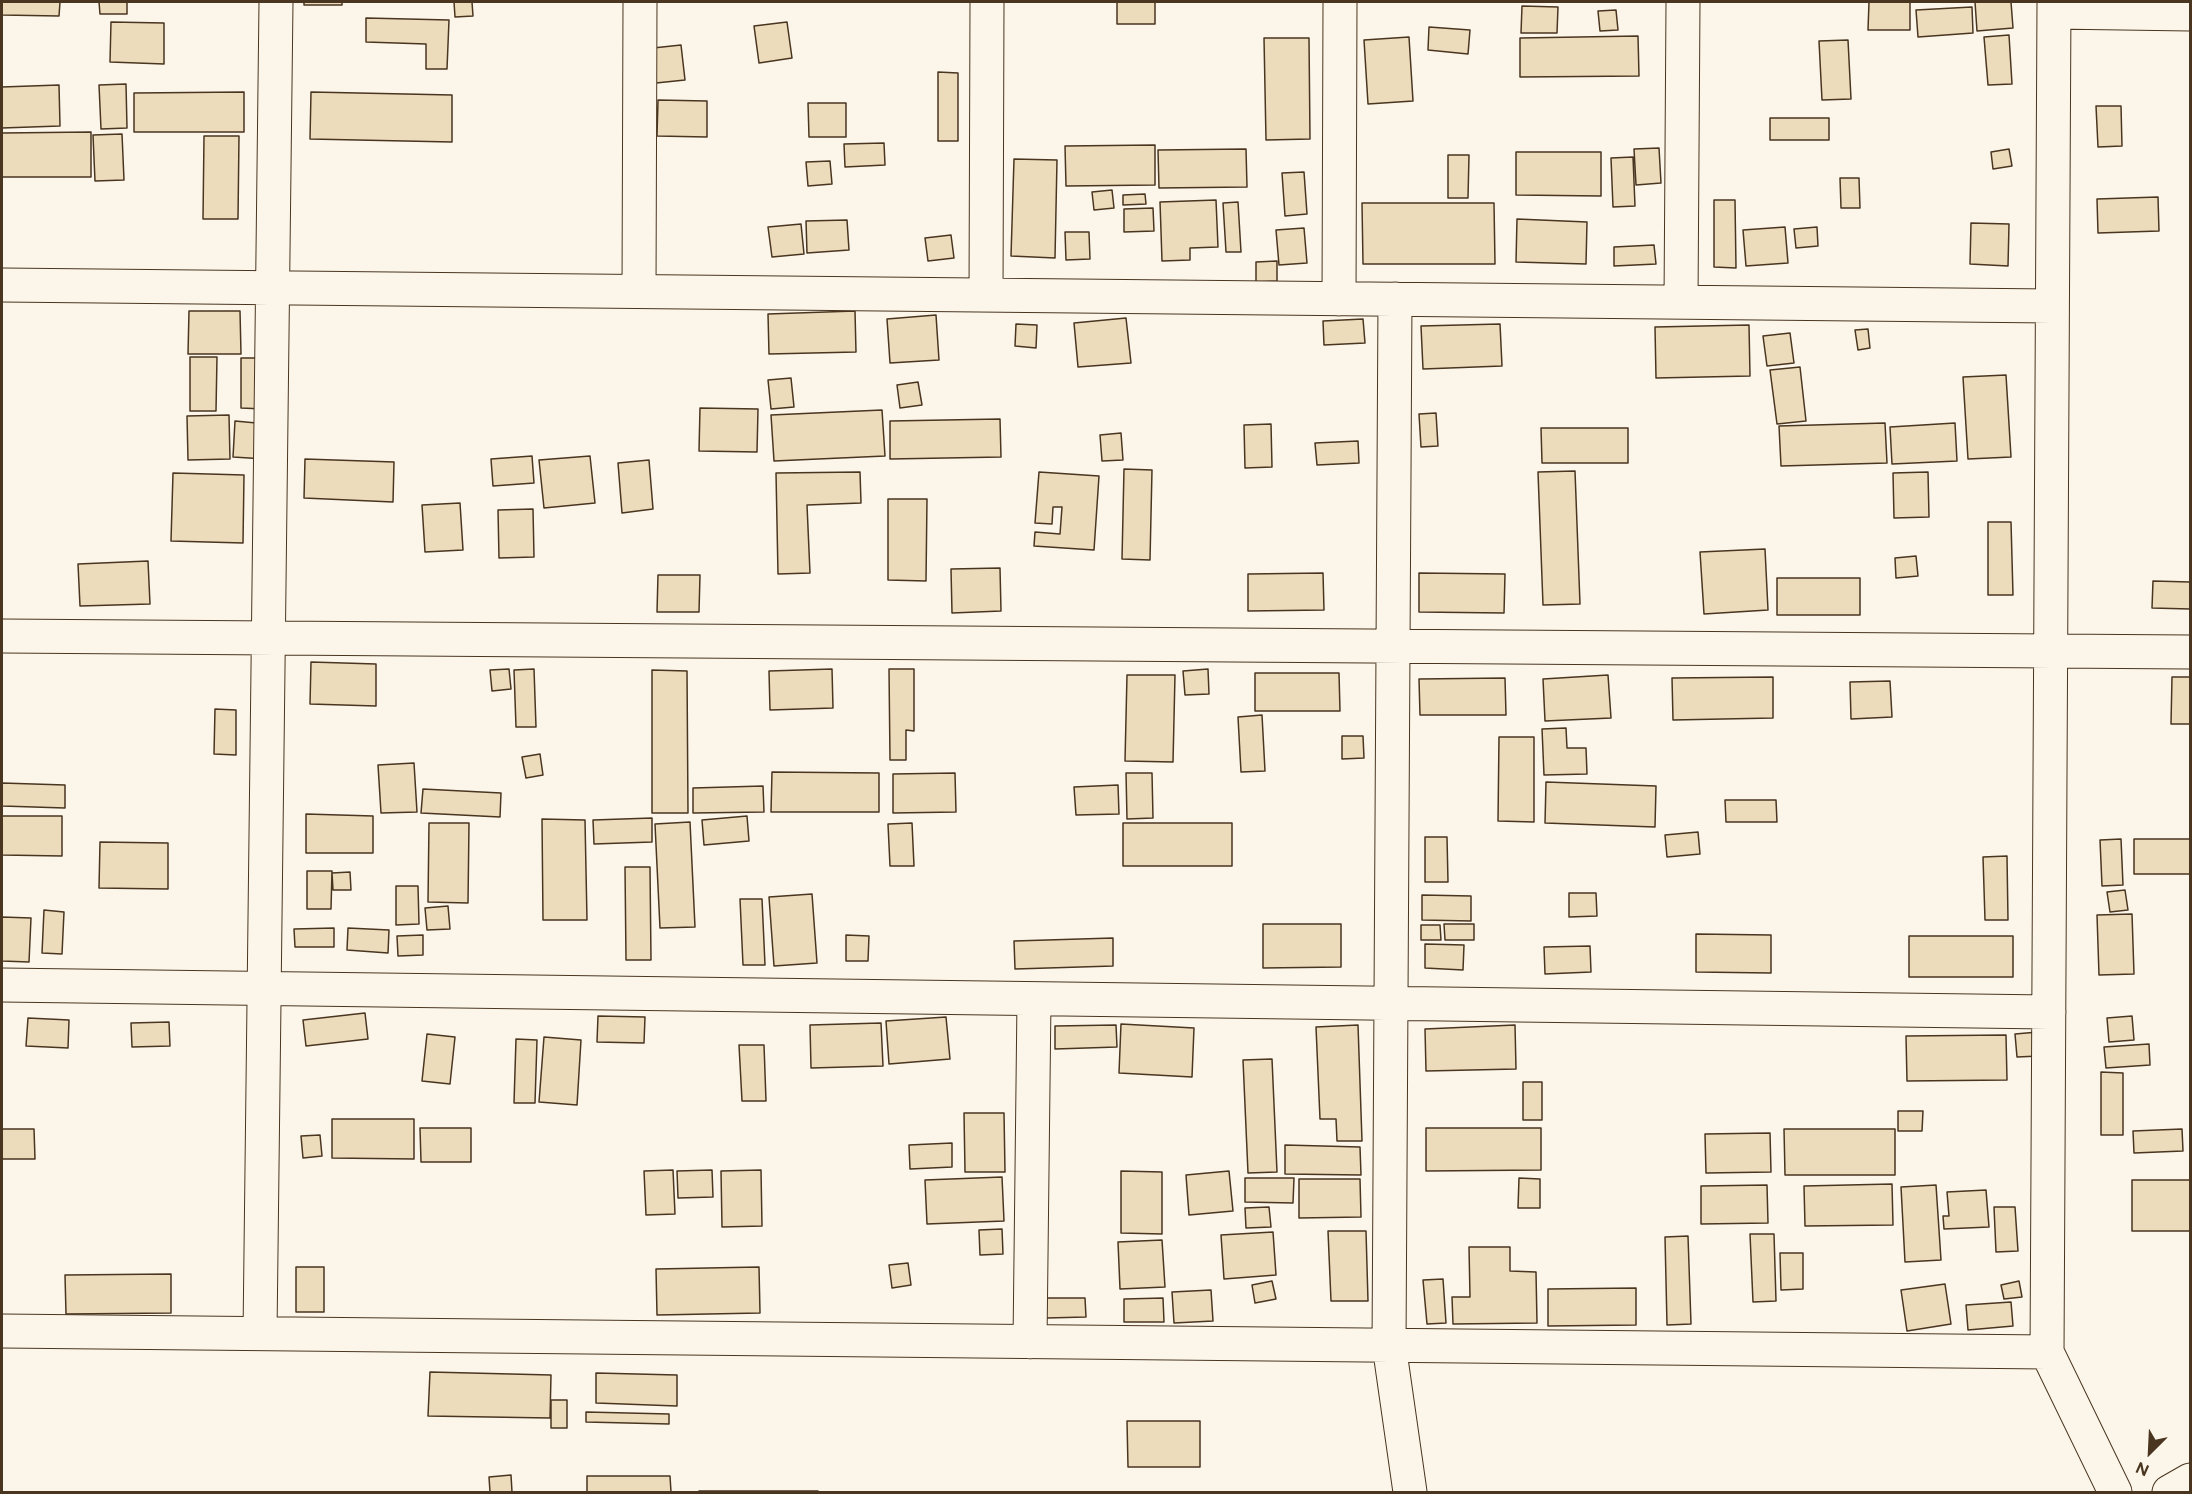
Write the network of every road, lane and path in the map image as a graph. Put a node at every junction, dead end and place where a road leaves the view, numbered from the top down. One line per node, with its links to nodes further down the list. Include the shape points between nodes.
1 (276, 2): 9 (street)
2 (640, 2): 10 (street)
3 (987, 2): 11 (street)
4 (1340, 2): 12 (street)
5 (1683, 2): 14 (street)
6 (2054, 7): 7 (street); 15 (street)
7 (2190, 14)
8 (2, 285): 9 (street)
9 (272, 288): 10 (street); 17 (street)
10 (639, 291): 11 (street)
11 (986, 295): 12 (street)
12 (1339, 299): 13 (street)
13 (1395, 299): 14 (street); 18 (street)
14 (1681, 302): 15 (street)
15 (2052, 306): 19 (street)
16 (2, 636): 17 (street)
17 (267, 638): 18 (street); 22 (street)
18 (1393, 646): 19 (street); 24 (street)
19 (2051, 652): 20 (street); 25 (street)
20 (2190, 652)
21 (2, 985): 22 (street)
22 (264, 989): 23 (street); 27 (street)
23 (1034, 999): 24 (street); 28 (street)
24 (1391, 1003): 25 (street); 29 (street)
25 (2049, 1012): 30 (street)
26 (2, 1331): 27 (street)
27 (260, 1334): 28 (street)
28 (1030, 1341): 29 (street)
29 (1389, 1345): 30 (street); 32 (street)
30 (2047, 1352): 33 (street)
31 (2190, 1480): 34 (street)
32 (1410, 1492)
33 (2115, 1492)
34 (2169, 1492)

